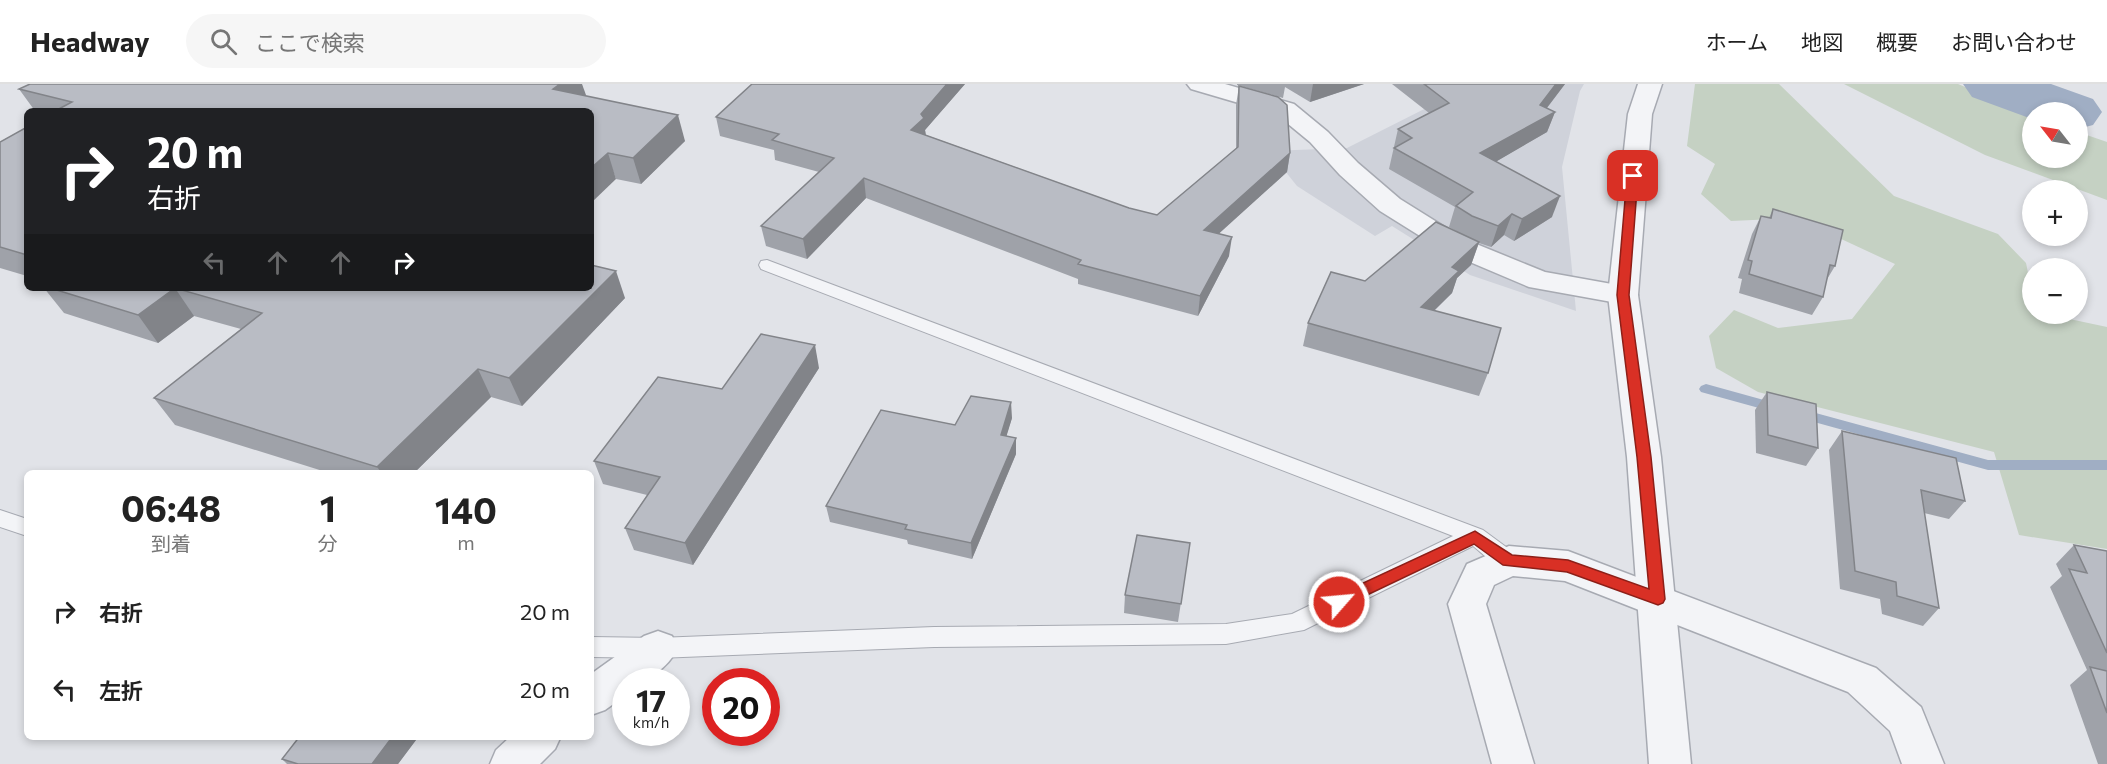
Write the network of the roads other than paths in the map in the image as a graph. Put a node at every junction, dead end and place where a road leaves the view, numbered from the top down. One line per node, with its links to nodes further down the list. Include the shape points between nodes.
1 (1650, 84): 4 (street, via 1640,114)
2 (1207, 85): 4 (street, via 1285,109 1390,205 1454,245 1539,280)
3 (767, 265): 7 (lane)
4 (1623, 295): 9 (street)
5 (0, 519): 6 (lane)
6 (24, 527)
7 (1475, 536): 8 (lane); 11 (lane, via 1296,623 1226,634 934,637)
8 (1509, 561): 9 (street, via 1568,566); 15 (street, via 1480,575 1467,604)
9 (1658, 599): 16 (street); 17 (street, via 1862,680 1906,720)
10 (594, 647): 11 (lane)
11 (658, 648): 12 (street)
12 (594, 695)
13 (536, 740): 14 (street)
14 (511, 764)
15 (1513, 764)
16 (1670, 764)
17 (1923, 764)

